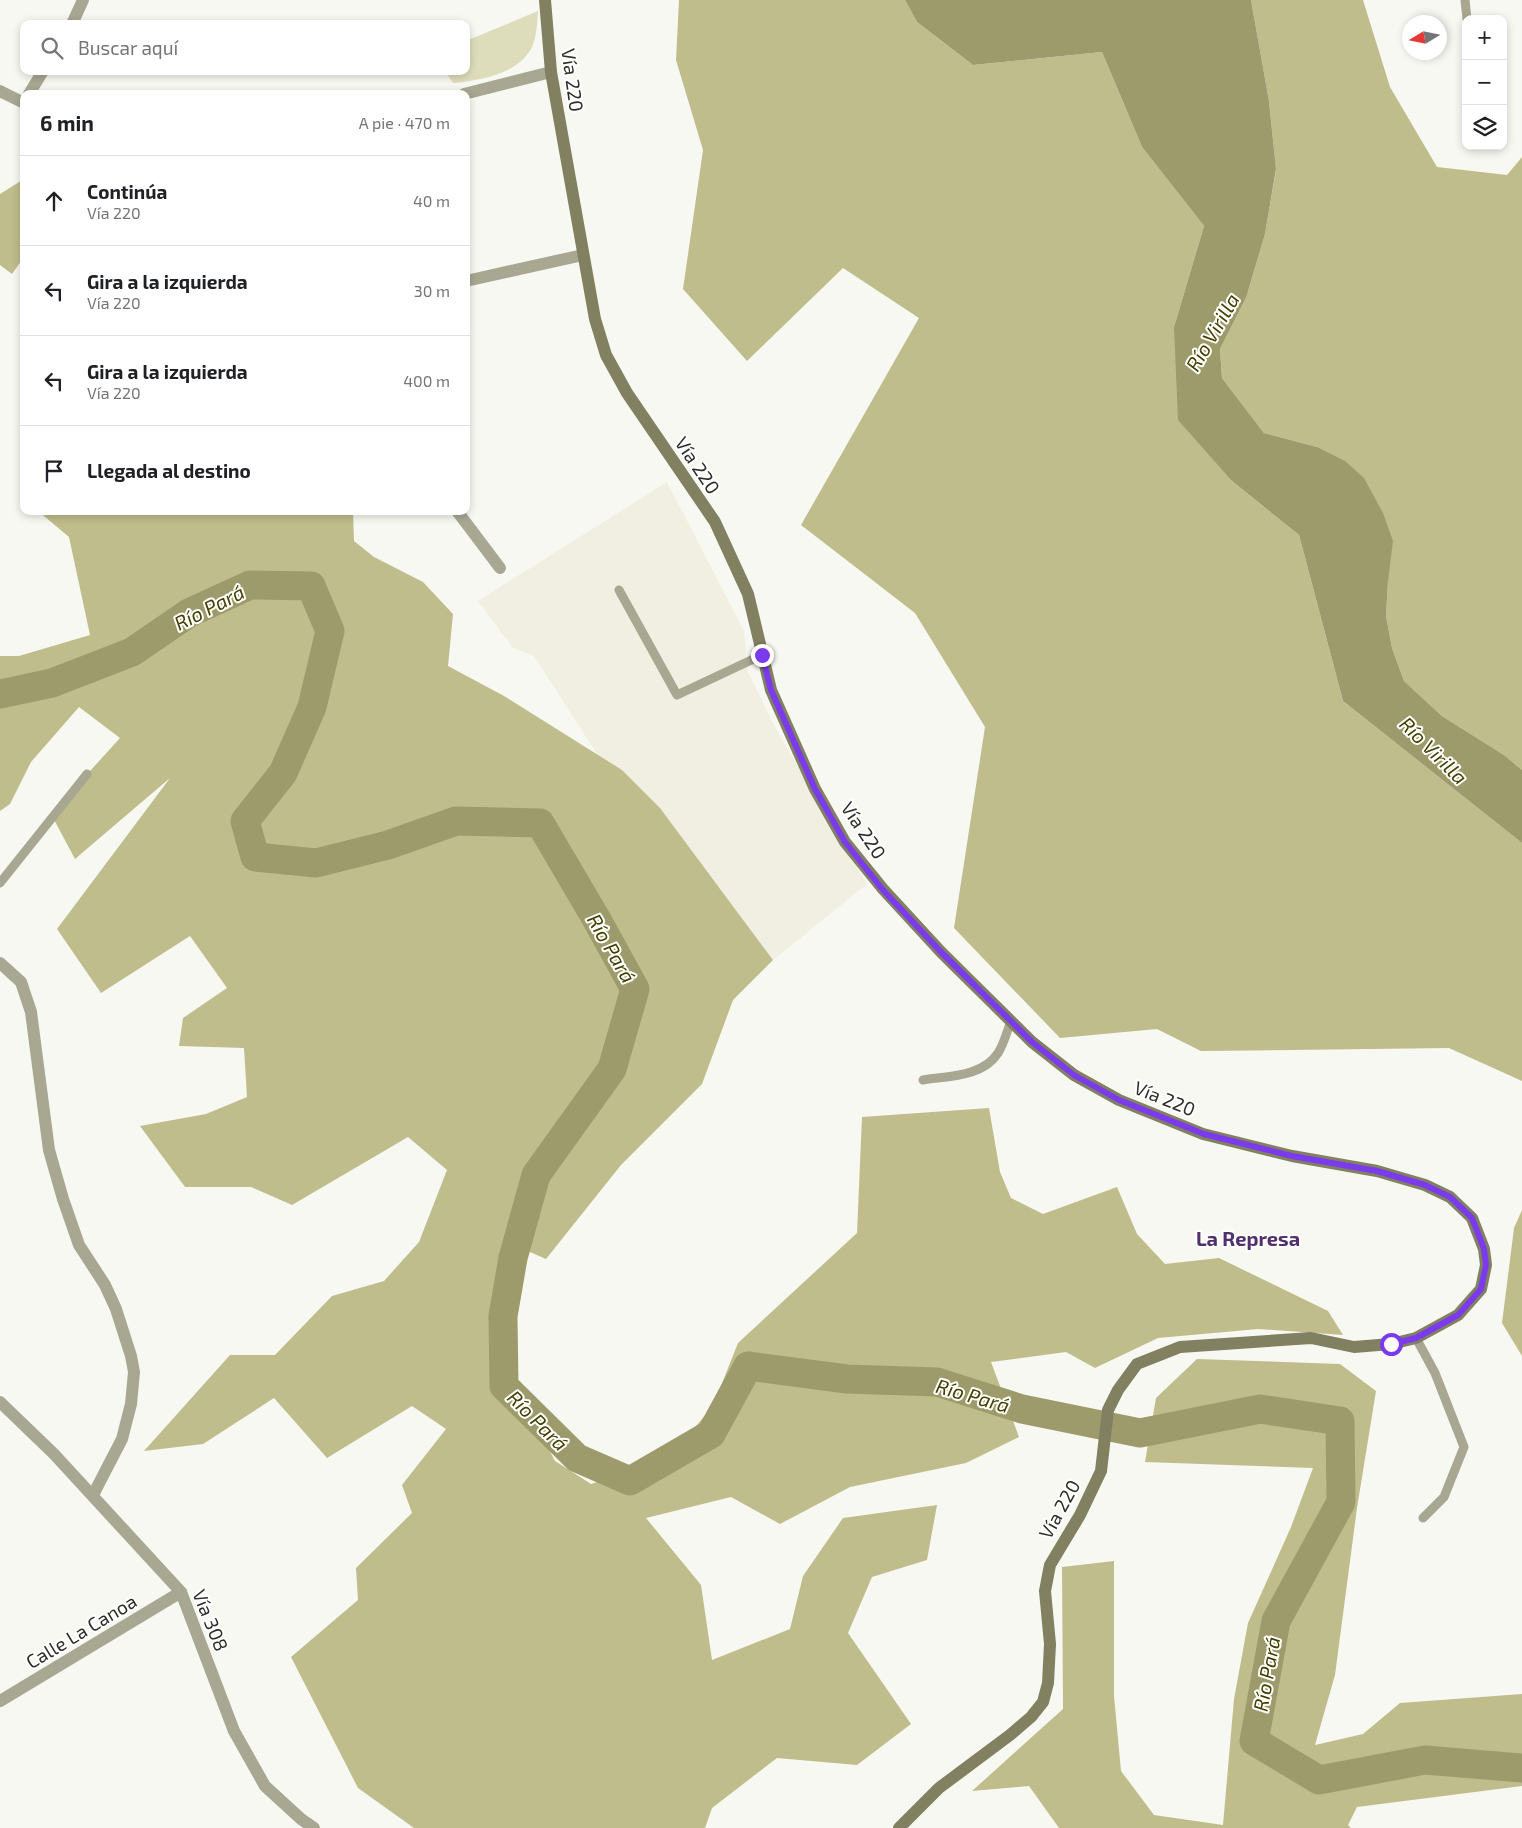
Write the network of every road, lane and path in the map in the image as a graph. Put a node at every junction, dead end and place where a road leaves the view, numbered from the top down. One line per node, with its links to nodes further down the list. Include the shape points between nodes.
1 (82, 0): 5 (street)
2 (545, 0): 6 (main road, Vía 220)
3 (1465, 0): 4 (lane)
4 (1467, 15)
5 (74, 20)
6 (551, 72): 10 (street); 12 (main road, Vía 220)
7 (41, 75): 8 (street)
8 (31, 90)
9 (0, 91): 11 (street)
10 (470, 92)
11 (20, 98)
12 (583, 255): 13 (street); 17 (main road, Vía 220, via 594,320 606,355 627,393 715,522 748,594)
13 (470, 280)
14 (460, 515): 15 (street)
15 (500, 568)
16 (618, 590): 17 (lane, via 677,694)
17 (762, 655): 21 (main road, Vía 220, via 771,690 815,789 845,842 883,890)
18 (87, 774): 19 (lane)
19 (0, 883)
20 (0, 963): 25 (street, via 21,982 31,1012 48,1150 79,1245 116,1309 134,1372 131,1404 122,1439)
21 (1011, 1020): 22 (lane, via 997,1054 988,1064 976,1071); 23 (main road, Vía 220, via 1032,1042 1074,1075 1119,1100 1204,1134 1292,1156 1377,1171 1425,1185 1450,1197 1472,1218 1484,1249 1486,1265 1481,1289 1458,1315)
22 (923, 1080)
23 (1416, 1338): 26 (lane, via 1435,1373 1464,1447 1444,1497); 30 (main road, Vía 220, via 1354,1347 1311,1338 1180,1347 1137,1364 1108,1410 1101,1471 1080,1515 1050,1565 1045,1591 1050,1644 1048,1683 1043,1702 1010,1735 939,1788)
24 (0, 1402): 25 (street, Vía 308)
25 (93, 1495): 27 (street, Vía 308)
26 (1423, 1518)
27 (181, 1592): 28 (street, Calle La Canoa); 29 (street, Vía 308, via 238,1739 265,1786)
28 (0, 1701)
29 (314, 1828)
30 (899, 1828)

